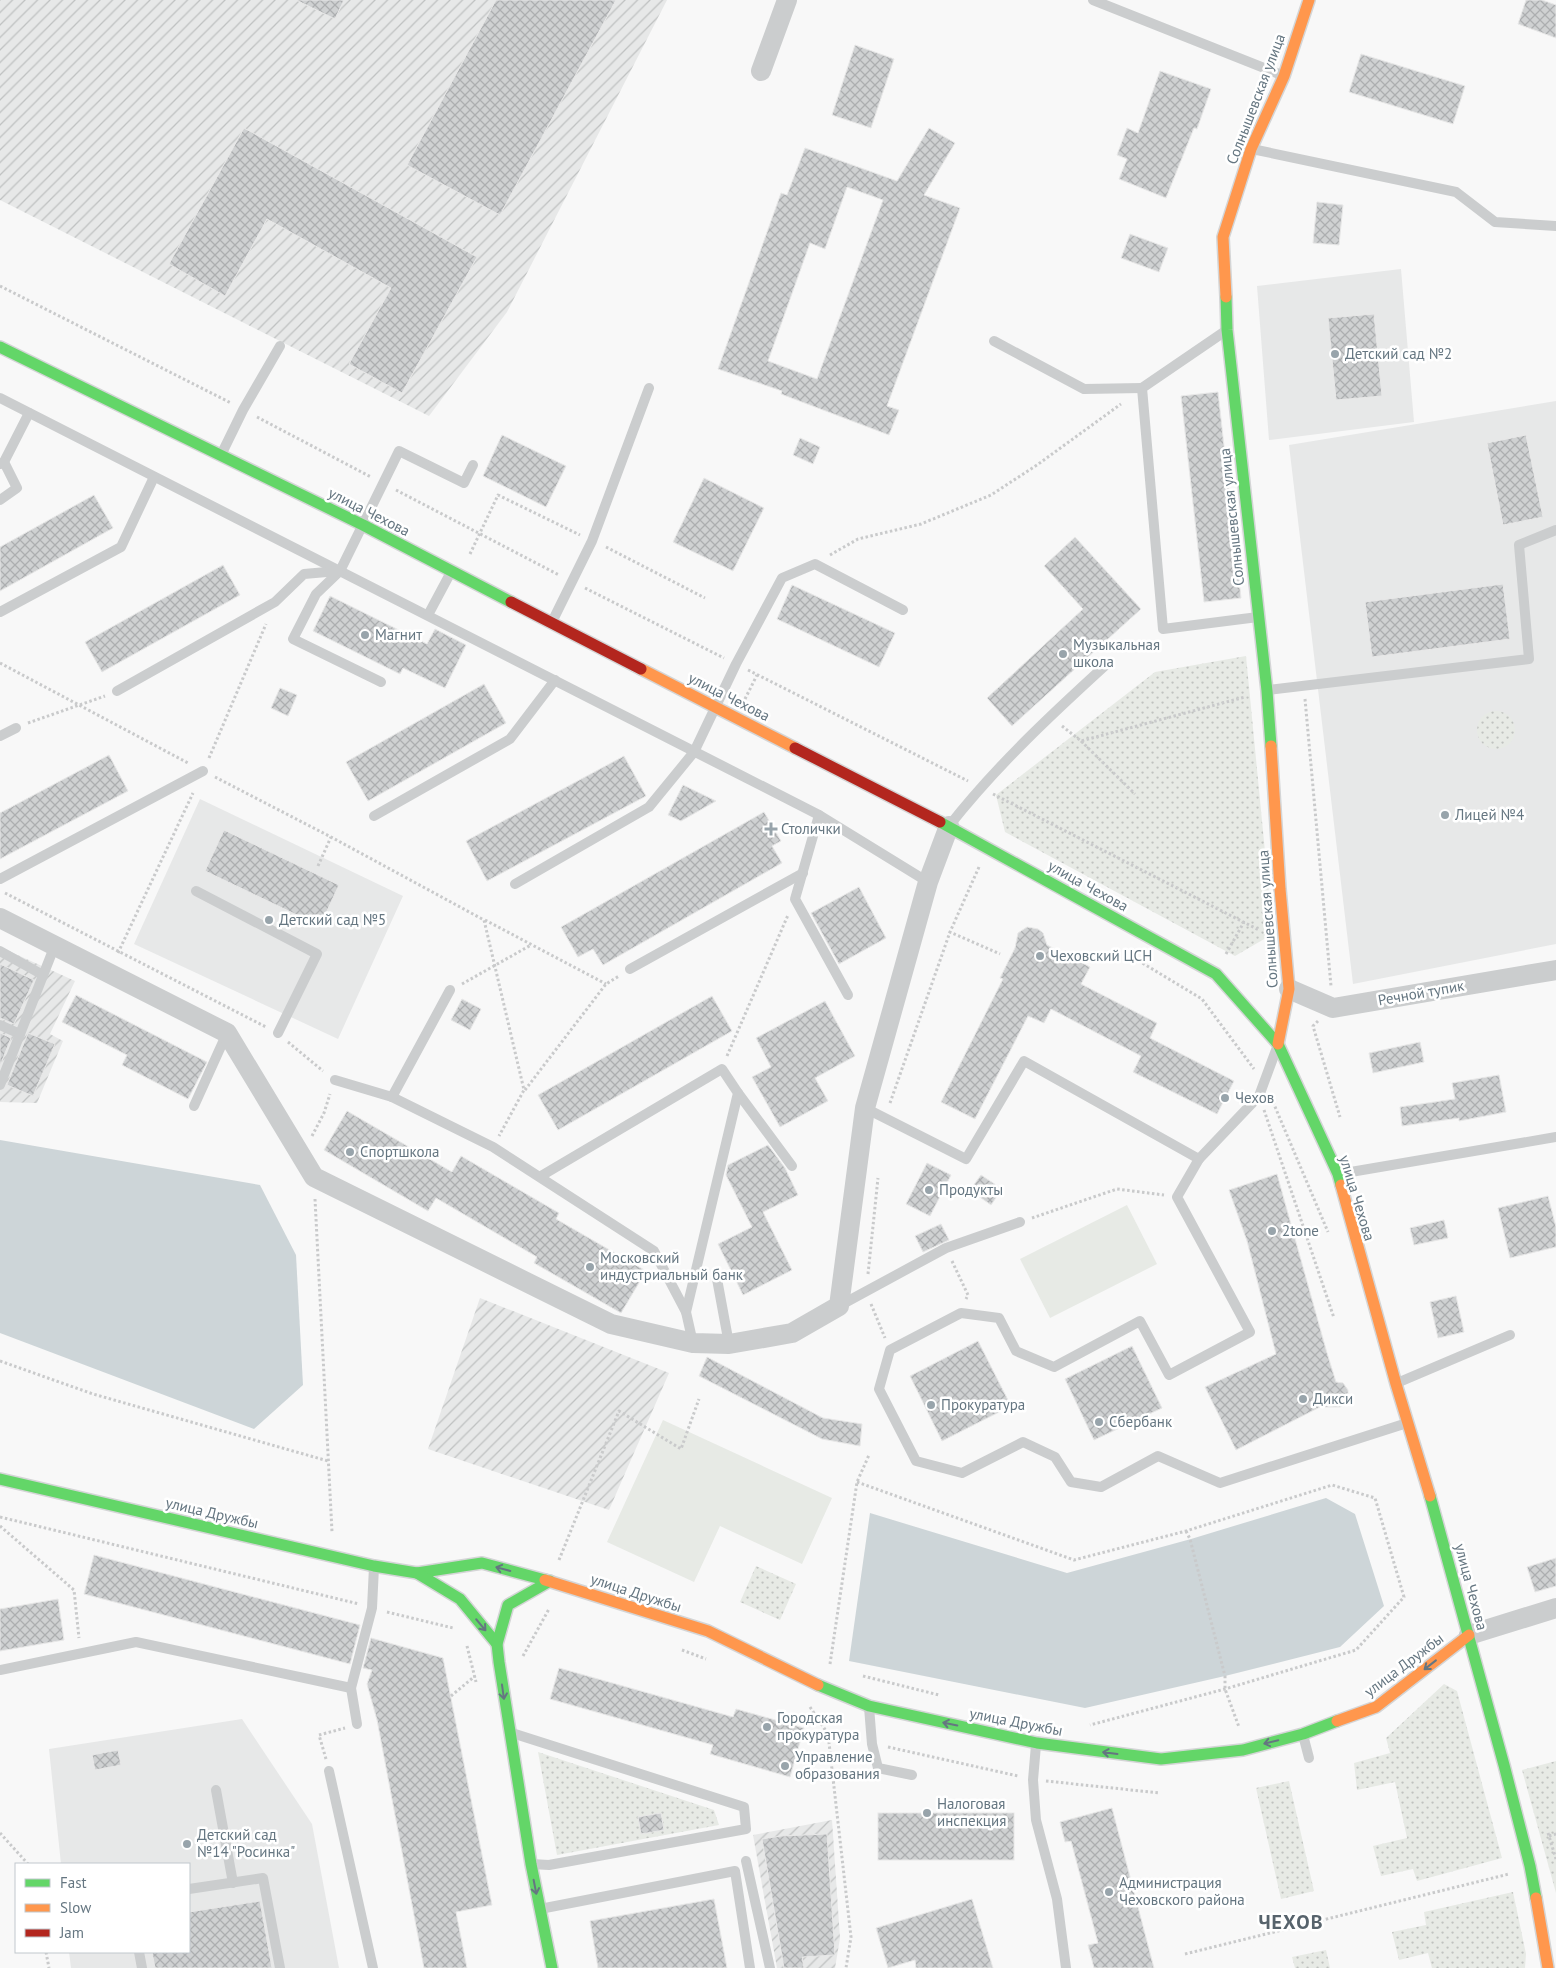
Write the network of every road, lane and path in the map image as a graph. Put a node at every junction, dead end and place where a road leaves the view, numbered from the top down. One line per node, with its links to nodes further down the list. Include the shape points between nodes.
1 (787, 0): 4 (street)
2 (1092, 0): 5 (lane)
3 (1309, 0): 5 (street, Солнышевская улица)
4 (761, 71)
5 (1284, 76): 6 (street, Солнышевская улица)
6 (1251, 149): 7 (lane, via 1456,192 1495,222); 9 (street, Солнышевская улица, via 1223,237)
7 (1556, 226)
8 (0, 286): 16 (path)
9 (1227, 330): 14 (lane); 37 (street, Солнышевская улица)
10 (994, 341): 14 (lane, via 1084,389)
11 (280, 346): 16 (lane)
12 (0, 347): 18 (street, улица Чехова)
13 (649, 388): 27 (lane)
14 (1142, 388): 29 (path, via 991,495 921,524 858,539); 37 (lane, via 1163,629)
15 (0, 398): 17 (lane)
16 (243, 410): 18 (lane); 22 (path)
17 (30, 413): 19 (lane); 21 (lane)
18 (221, 455): 24 (street, улица Чехова)
19 (2, 463): 23 (lane, via 17,488)
20 (473, 465): 22 (lane, via 464,483 399,452)
21 (154, 477): 31 (lane); 35 (lane, via 121,547)
22 (383, 483): 24 (lane); 26 (path)
23 (0, 500)
24 (362, 525): 30 (street, улица Чехова); 31 (lane)
25 (1556, 530): 45 (lane, via 1519,545 1529,659)
26 (480, 534): 27 (path, via 498,495); 28 (path); 32 (path)
27 (592, 541): 32 (lane); 33 (path)
28 (469, 558)
29 (815, 564): 34 (lane); 41 (lane, via 782,578)
30 (452, 570): 36 (lane); 38 (street, улица Чехова)
31 (340, 571): 36 (lane); 44 (lane, via 316,594 293,639); 47 (lane, via 304,574 276,602)
32 (572, 581): 38 (lane); 41 (path)
33 (706, 598)
34 (903, 610)
35 (0, 612)
36 (428, 615): 43 (lane)
37 (1258, 617): 46 (street, Солнышевская улица)
38 (552, 623): 50 (street, улица Чехова)
39 (1109, 662): 51 (lane)
40 (0, 663): 49 (path)
41 (736, 664): 42 (path); 50 (lane)
42 (757, 675): 48 (path); 57 (path)
43 (555, 680): 55 (lane); 60 (lane, via 510,739)
44 (381, 682)
45 (1304, 687): 46 (lane); 87 (path)
46 (1267, 690): 54 (path); 73 (street, Солнышевская улица)
47 (117, 691): 49 (path)
48 (745, 699)
49 (79, 705): 52 (path); 56 (path)
50 (716, 707): 55 (lane); 61 (street, улица Чехова)
51 (1050, 716): 54 (path); 57 (lane)
52 (16, 728): 53 (lane)
53 (0, 736)
54 (1081, 741): 58 (path)
55 (694, 752): 59 (lane); 68 (lane, via 649,807)
56 (203, 771): 62 (path); 66 (lane)
57 (980, 787): 61 (lane); 73 (path)
58 (1135, 794)
59 (819, 815): 65 (lane); 67 (lane)
60 (374, 816)
61 (949, 826): 67 (street); 93 (street, улица Чехова, via 1216,974)
62 (332, 837): 64 (path); 72 (path)
63 (972, 861): 77 (path, via 980,864 950,932)
64 (318, 866)
65 (803, 873): 70 (lane); 80 (lane)
66 (0, 879)
67 (928, 882): 103 (street)
68 (514, 884)
69 (196, 891): 92 (lane, via 317,954)
70 (795, 899): 86 (lane); 94 (path)
71 (0, 918): 74 (street)
72 (484, 920): 75 (path); 79 (path)
73 (1285, 943): 84 (street, Солнышевская улица)
74 (54, 945): 82 (lane); 91 (street)
75 (531, 945): 79 (path); 83 (path)
76 (0, 951): 82 (lane)
77 (1000, 954)
78 (1134, 958): 96 (path, via 1202,999)
79 (495, 966): 85 (path); 98 (path)
80 (630, 970): 83 (path)
81 (1556, 970): 87 (street, Речной тупик)
82 (43, 975): 90 (lane)
83 (606, 984): 98 (path)
84 (1290, 989): 87 (street); 93 (street, Солнышевская улица)
85 (450, 990): 101 (lane)
86 (848, 995)
87 (1333, 1008): 89 (path)
88 (0, 1025): 90 (lane)
89 (1314, 1026)
90 (20, 1034): 97 (lane)
91 (227, 1034): 102 (lane); 111 (street)
92 (278, 1034)
93 (1278, 1044): 96 (lane); 109 (street, улица Чехова)
94 (722, 1069): 99 (lane); 110 (lane)
95 (335, 1080): 101 (lane); 105 (path, via 324,1114)
96 (1264, 1082): 100 (lane); 114 (path)
97 (0, 1085)
98 (524, 1090): 106 (path)
99 (738, 1093): 108 (lane); 118 (lane)
100 (1259, 1096): 107 (lane); 120 (path)
101 (392, 1097): 106 (lane)
102 (194, 1106)
103 (865, 1108): 107 (lane, via 966,1159 1024,1061); 117 (street)
104 (1556, 1137): 109 (lane)
105 (310, 1141)
106 (493, 1147): 110 (lane)
107 (1199, 1160): 112 (lane)
108 (792, 1166)
109 (1338, 1174): 125 (street, улица Чехова)
110 (541, 1176): 118 (lane, via 654,1251)
111 (314, 1177): 122 (street, via 611,1324); 129 (path)
112 (1177, 1197): 113 (path, via 1117,1189); 119 (lane, via 1250,1332 1169,1375 1140,1321 1054,1367 1016,1351 999,1318)
113 (1020, 1222): 115 (lane)
114 (1328, 1233)
115 (946, 1248): 117 (lane); 119 (path, via 968,1295)
116 (717, 1279): 123 (lane)
117 (839, 1306): 123 (street, via 792,1333)
118 (686, 1312): 122 (lane)
119 (961, 1313): 127 (lane, via 890,1350 879,1389 916,1461 962,1473 1022,1442 1055,1457 1071,1482 1100,1487 1158,1456 1220,1483)
120 (1334, 1318)
121 (1510, 1335): 125 (lane)
122 (692, 1343): 123 (street)
123 (728, 1344)
124 (0, 1362): 129 (path, via 93,1394)
125 (1396, 1384): 127 (street, улица Чехова)
126 (699, 1398): 138 (path, via 681,1449 619,1411)
127 (1408, 1423): 143 (street, улица Чехова)
128 (869, 1454): 131 (path)
129 (328, 1461): 135 (path)
130 (0, 1479): 136 (street, улица Дружбы)
131 (857, 1482): 134 (path, via 1074,1560); 154 (path, via 830,1668)
132 (0, 1517): 140 (path)
133 (0, 1526): 147 (path, via 74,1590)
134 (1186, 1531): 156 (path, via 1225,1676); 156 (path, via 1332,1485 1366,1495 1375,1498 1404,1597 1356,1650)
135 (332, 1535)
136 (374, 1566): 137 (street, улица Дружбы); 140 (lane)
137 (417, 1573): 138 (street, улица Дружбы, one-way to 137, via 482,1563); 145 (street, улица Дружбы, one-way to 145, via 460,1599)
138 (550, 1581): 145 (street, via 508,1604); 154 (street, улица Дружбы, via 708,1631)
139 (552, 1604): 149 (path)
140 (372, 1608): 142 (path); 155 (lane)
141 (1556, 1608): 143 (street)
142 (454, 1628)
143 (1469, 1635): 165 (street, улица Дружбы, one-way to 165, via 1376,1707); 196 (street, улица Чехова, via 1530,1866)
144 (465, 1639): 150 (path)
145 (497, 1644): 163 (street, one-way to 163)
146 (680, 1649): 148 (path)
147 (81, 1653): 151 (lane); 155 (lane, via 136,1642)
148 (708, 1659)
149 (520, 1660)
150 (472, 1665)
151 (0, 1670)
152 (858, 1675): 158 (path)
153 (475, 1676): 157 (path)
154 (805, 1680): 159 (street, улица Дружбы); 164 (path, via 799,1692)
155 (351, 1688): 160 (lane)
156 (1225, 1689): 161 (path); 162 (path)
157 (451, 1696)
158 (943, 1696)
159 (869, 1706): 166 (street, улица Дружбы, one-way to 159); 167 (lane)
160 (357, 1724): 169 (path, via 319,1735)
161 (1085, 1727)
162 (1240, 1729)
163 (509, 1732): 179 (street); 179 (lane, via 744,1807 746,1829 549,1865)
164 (828, 1734): 167 (path); 194 (path, via 851,1938)
165 (1303, 1734): 166 (street, улица Дружбы, one-way to 166, via 1243,1750 1161,1759); 168 (lane)
166 (1037, 1743): 171 (lane)
167 (872, 1744): 170 (lane, via 878,1768); 171 (path)
168 (1309, 1758)
169 (329, 1771): 190 (lane)
170 (912, 1775)
171 (1033, 1780): 173 (path); 195 (lane, via 1036,1820 1057,1899)
172 (216, 1790): 181 (lane)
173 (1160, 1793)
174 (0, 1833): 178 (path)
175 (1556, 1834): 176 (path)
176 (1549, 1836)
177 (746, 1861): 193 (lane)
178 (27, 1863)
179 (531, 1864): 183 (street, one-way to 183)
180 (1514, 1873): 186 (path)
181 (233, 1883): 182 (lane); 189 (lane, via 263,1878)
182 (190, 1889)
183 (540, 1909): 191 (street); 192 (lane, via 735,1871)
184 (46, 1953): 187 (path)
185 (139, 1953): 188 (lane)
186 (1185, 1954)
187 (50, 1968)
188 (142, 1968)
189 (280, 1968)
190 (373, 1968)
191 (552, 1968)
192 (750, 1968)
193 (770, 1968)
194 (846, 1968)
195 (1066, 1968)
196 (1548, 1968)

